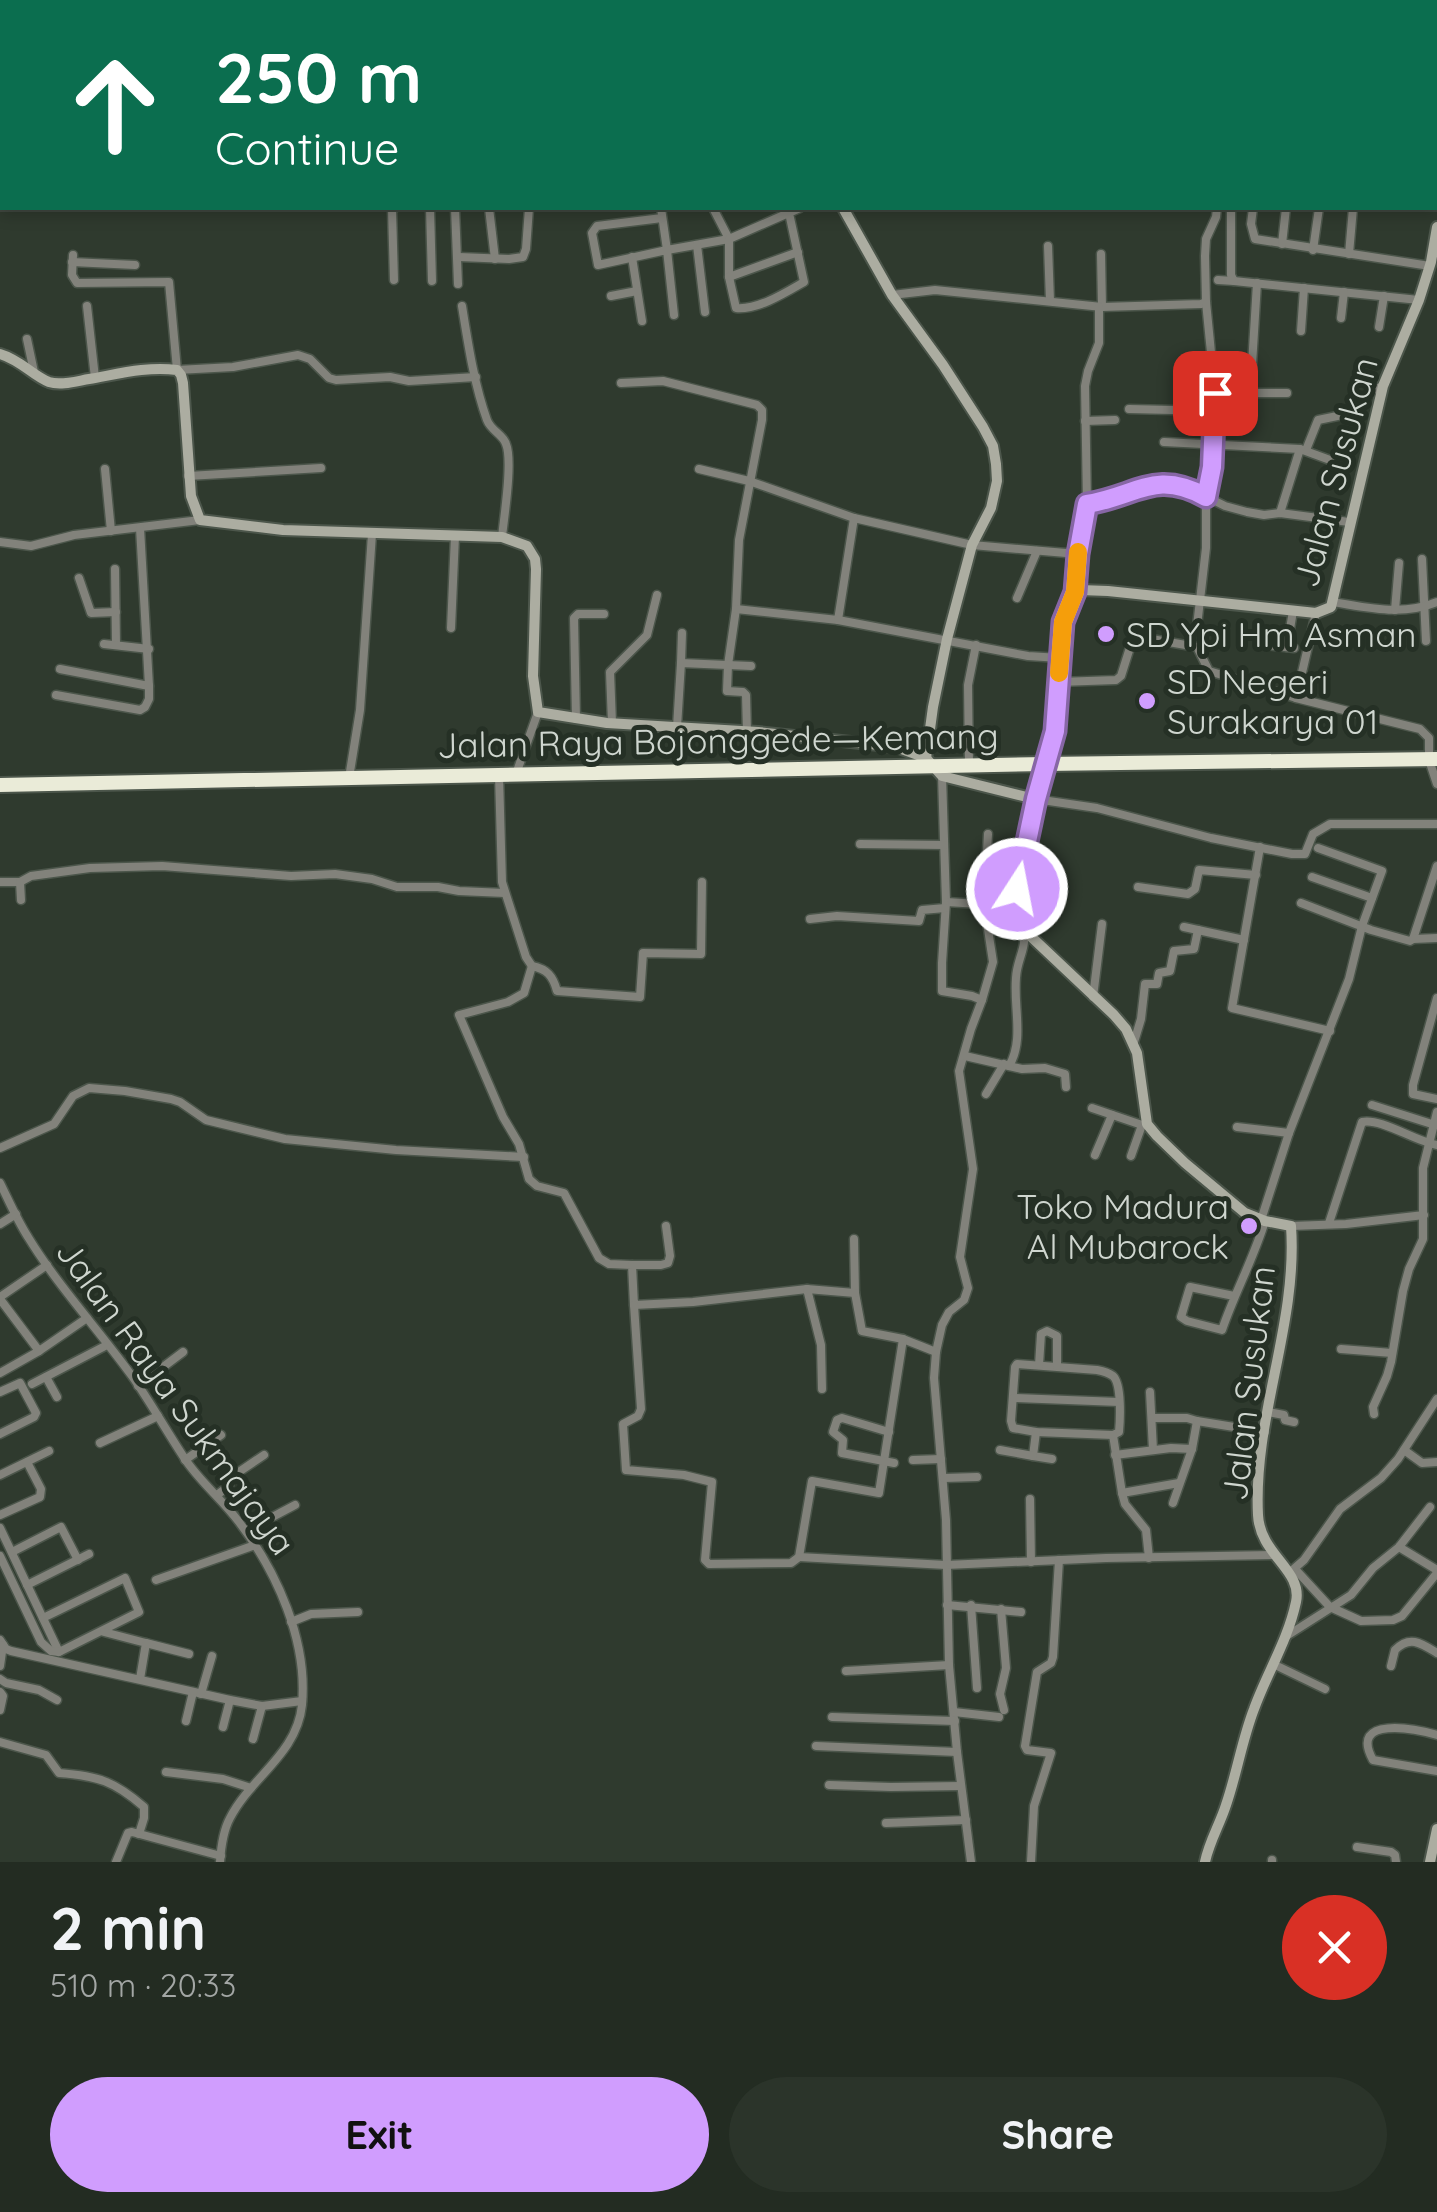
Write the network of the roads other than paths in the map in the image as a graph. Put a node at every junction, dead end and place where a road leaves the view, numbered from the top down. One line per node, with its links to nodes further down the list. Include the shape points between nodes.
1 (392, 210): 34 (street)
2 (430, 210): 35 (street)
3 (455, 210): 29 (street)
4 (489, 210): 30 (street)
5 (529, 210): 30 (street, via 524,254)
6 (660, 210): 17 (street)
7 (714, 210): 19 (street)
8 (796, 210): 16 (street)
9 (844, 210): 43 (street)
10 (1217, 210): 48 (street, via 1206,239)
11 (1231, 210): 37 (street)
12 (1254, 210): 20 (street, via 1253,237)
13 (1286, 210): 20 (street)
14 (1319, 210): 24 (street)
15 (1353, 210): 27 (street)
16 (789, 213): 19 (street); 25 (street)
17 (662, 218): 23 (street); 28 (street, via 593,230 598,266)
18 (1437, 227): 31 (street, Jalan Susukan)
19 (729, 239): 21 (street); 33 (street)
20 (1282, 244): 24 (street)
21 (696, 245): 23 (street); 52 (street)
22 (1048, 246): 46 (street)
23 (667, 250): 28 (street); 53 (street)
24 (1314, 250): 27 (street)
25 (798, 252): 33 (street); 33 (street, via 804,282 755,306 736,308)
26 (1101, 254): 51 (street)
27 (1350, 254): 31 (street)
28 (632, 257): 41 (street)
29 (458, 258): 30 (street); 39 (street)
30 (496, 259)
31 (1433, 264): 47 (street, Jalan Susukan)
32 (135, 265): 61 (street, via 72,258 73,279 170,282)
33 (728, 277)
34 (394, 280)
35 (432, 280)
36 (1218, 280): 37 (street)
37 (1234, 281): 38 (street)
38 (1257, 282): 40 (street); 60 (street)
39 (458, 284)
40 (1304, 288): 42 (street); 57 (street)
41 (638, 291): 44 (street); 55 (street)
42 (1344, 292): 45 (street); 54 (street)
43 (892, 295): 46 (street, via 935,290); 94 (street, via 993,446 994,498)
44 (612, 296)
45 (1384, 296): 47 (street); 56 (street)
46 (1050, 300): 51 (street)
47 (1419, 300): 66 (street, Jalan Susukan)
48 (1206, 302): 51 (street); 67 (street)
49 (88, 306): 64 (street)
50 (462, 306): 63 (street)
51 (1101, 307): 72 (street, via 1100,343 1084,386)
52 (705, 312)
53 (674, 315)
54 (1341, 318)
55 (642, 321)
56 (1379, 327)
57 (1301, 331)
58 (27, 339): 62 (street)
59 (0, 354): 62 (street)
60 (1252, 365)
61 (177, 370): 63 (street, via 298,355 336,380); 64 (street); 80 (street)
62 (34, 372): 64 (street, via 49,382)
63 (476, 377): 92 (street, via 489,425 508,450)
64 (95, 378)
65 (622, 383): 81 (street, via 672,383 760,407)
66 (1383, 386): 75 (street, via 1348,414 1318,420); 87 (street, Jalan Susukan)
67 (1215, 393): 68 (street); 70 (street)
68 (1287, 394)
69 (1129, 409): 70 (street)
70 (1215, 411): 74 (street)
71 (1115, 420): 72 (street)
72 (1085, 421): 83 (street)
73 (1164, 442): 74 (street)
74 (1214, 444): 75 (street); 82 (street)
75 (1303, 450): 76 (street); 84 (street)
76 (1330, 460)
77 (321, 468): 80 (street)
78 (105, 469): 89 (street)
79 (698, 469): 81 (street)
80 (188, 476): 86 (street)
81 (749, 481): 85 (street); 108 (street)
82 (1206, 497): 83 (street, via 1171,483); 84 (street, via 1247,512); 104 (street)
83 (1087, 504): 96 (street)
84 (1280, 513): 87 (street)
85 (854, 518): 94 (street); 114 (street)
86 (200, 520): 88 (street); 90 (street)
87 (1349, 522): 105 (street, Jalan Susukan)
88 (140, 528): 89 (street); 124 (street)
89 (111, 531): 93 (street, via 31,546)
90 (372, 534): 91 (street); 144 (street)
91 (455, 536): 92 (street); 116 (street)
92 (502, 538): 134 (street, via 527,546 535,559)
93 (0, 542)
94 (972, 545): 95 (street); 118 (street)
95 (1037, 550): 96 (street); 103 (street)
96 (1078, 554): 101 (street)
97 (1422, 559): 107 (street)
98 (1399, 563): 109 (street)
99 (115, 569): 111 (street)
100 (79, 578): 111 (street, via 91,613)
101 (1075, 592): 104 (street, Jalan Susukan); 125 (street, via 1063,622)
102 (657, 595): 136 (street, via 647,636 610,672)
103 (1017, 598)
104 (1200, 600): 110 (street, Jalan Susukan); 115 (street)
105 (1332, 602): 109 (street); 112 (street, Jalan Susukan)
106 (1437, 602): 107 (street)
107 (1423, 608): 109 (street); 119 (street)
108 (736, 609): 114 (street); 127 (street)
109 (1395, 610)
110 (1293, 611): 112 (street, Jalan Susukan); 123 (street, via 1290,647)
111 (116, 612): 122 (street)
112 (1316, 613): 133 (street)
113 (604, 614): 135 (street, via 574,618)
114 (838, 620): 118 (street)
115 (1197, 626)
116 (451, 628)
117 (682, 633): 126 (street)
118 (946, 638): 121 (street); 142 (street, via 933,707)
119 (1426, 641)
120 (104, 644): 122 (street)
121 (976, 644): 125 (street); 141 (street, via 968,685)
122 (116, 645): 124 (street)
123 (1266, 645)
124 (149, 649): 131 (street)
125 (1060, 658): 130 (street)
126 (681, 663): 127 (street); 137 (street)
127 (728, 665): 128 (street); 138 (street, via 727,691 746,695)
128 (751, 666)
129 (60, 669): 131 (street)
130 (1059, 682): 133 (street, via 1116,680 1133,638 1140,637 1198,647 1209,671); 140 (street)
131 (150, 686): 132 (street, via 140,710)
132 (56, 696)
133 (1296, 698): 139 (street, via 1420,730 1429,738)
134 (538, 712): 135 (street); 143 (street)
135 (576, 719): 136 (street)
136 (612, 723): 137 (street)
137 (676, 727): 138 (street)
138 (747, 732): 142 (street, via 899,748)
139 (1433, 760): 140 (highway, Jalan Raya Bojonggede—Kemang); 145 (street)
140 (1045, 764): 141 (highway, Jalan Raya Bojonggede—Kemang); 147 (street)
141 (969, 765): 142 (highway, Jalan Raya Bojonggede—Kemang)
142 (934, 767): 143 (highway, Jalan Raya Bojonggede—Kemang); 147 (street); 151 (street)
143 (507, 775): 144 (highway, Jalan Raya Bojonggede—Kemang); 161 (street)
144 (349, 778): 146 (highway, Jalan Raya Bojonggede—Kemang)
145 (1437, 784)
146 (0, 785)
147 (1036, 799): 152 (street); 167 (street)
148 (1437, 824): 152 (street, via 1330,824 1313,834 1305,854)
149 (988, 834): 164 (street)
150 (860, 844): 151 (street)
151 (944, 845): 166 (street)
152 (1260, 847): 155 (street)
153 (1318, 848): 162 (street, via 1382,871)
154 (1437, 866): 175 (street)
155 (1256, 875): 160 (street, via 1199,870 1188,894); 176 (street)
156 (1312, 877): 162 (street)
157 (0, 882): 158 (street)
158 (20, 882): 161 (street, via 90,868 162,866 335,874 397,887); 163 (street)
159 (702, 882): 177 (street, via 701,954 643,953 640,997 557,991 545,969)
160 (1138, 887)
161 (504, 892): 177 (street)
162 (1372, 898): 170 (street)
163 (22, 900)
164 (984, 903): 166 (street); 167 (street); 180 (street, via 992,962)
165 (1301, 903): 170 (street)
166 (946, 905): 168 (street, via 922,909 920,920); 180 (street, via 942,991)
167 (1015, 906): 172 (street)
168 (810, 919)
169 (1102, 924): 178 (street)
170 (1362, 926): 175 (street); 181 (street)
171 (1184, 927): 173 (street)
172 (1024, 930): 178 (street); 184 (street, via 1016,1052)
173 (1198, 930): 176 (street); 182 (street, via 1194,949 1174,950 1170,971 1158,974 1157,984 1145,984)
174 (1437, 938): 175 (street)
175 (1413, 939)
176 (1244, 940): 181 (street, via 1232,1008)
177 (532, 966): 199 (street, via 524,993 459,1015)
178 (1094, 996): 182 (street)
179 (1437, 998): 187 (street, via 1413,1094)
180 (982, 1000): 183 (street)
181 (1330, 1032): 195 (street)
182 (1134, 1042): 192 (street)
183 (965, 1056): 184 (street); 229 (street, via 959,1071 973,1169 960,1257 968,1288 949,1312)
184 (1006, 1065): 185 (street, via 1065,1074); 186 (street)
185 (1066, 1086)
186 (986, 1094)
187 (1437, 1099)
188 (1372, 1105): 193 (street)
189 (1092, 1108): 191 (street)
190 (1437, 1112): 193 (street)
191 (1112, 1115): 192 (street); 198 (street)
192 (1145, 1125): 200 (street); 208 (street, Jalan Susukan, via 1226,1198)
193 (1435, 1125): 196 (street)
194 (1237, 1127): 195 (street)
195 (1288, 1132): 208 (street)
196 (1433, 1144): 201 (street); 209 (street, via 1362,1122)
197 (0, 1148): 199 (street, via 54,1124 80,1091 101,1088 180,1102 206,1120 285,1139)
198 (1095, 1155)
199 (524, 1156): 216 (street, via 532,1183 566,1196 598,1258)
200 (1131, 1156)
201 (1422, 1168): 202 (street); 204 (street)
202 (1437, 1171)
203 (0, 1183): 206 (street, Jalan Raya Sukmajaya)
204 (1424, 1205): 205 (street); 207 (street)
205 (1437, 1208)
206 (16, 1214): 210 (street); 217 (street, Jalan Raya Sukmajaya)
207 (1424, 1215): 209 (street); 214 (street)
208 (1263, 1220): 212 (street, Jalan Susukan); 220 (street)
209 (1329, 1223): 212 (street)
210 (0, 1224)
211 (666, 1226): 216 (street, via 668,1263)
212 (1291, 1226): 244 (street, Jalan Susukan, via 1288,1308)
213 (854, 1239): 219 (street)
214 (1423, 1239): 215 (street); 230 (street, via 1402,1291)
215 (1437, 1243)
216 (632, 1265): 222 (street)
217 (47, 1266): 221 (street); 223 (street, Jalan Raya Sukmajaya)
218 (807, 1290): 219 (street); 222 (street); 237 (street)
219 (855, 1293): 224 (street, via 862,1331)
220 (1234, 1296): 220 (street, via 1190,1287 1181,1317 1222,1330)
221 (0, 1298): 227 (street)
222 (634, 1305): 291 (street, via 641,1409 623,1424 626,1470 712,1482 706,1564 791,1563)
223 (87, 1318): 225 (street, Jalan Raya Sukmajaya); 227 (street)
224 (903, 1339): 229 (street); 250 (street)
225 (107, 1344): 234 (street); 236 (street, Jalan Raya Sukmajaya)
226 (1341, 1349): 230 (street)
227 (39, 1351): 233 (street)
228 (182, 1352): 236 (street)
229 (936, 1352): 265 (street)
230 (1392, 1353): 245 (street)
231 (1039, 1365): 232 (street); 232 (street, via 1041,1334 1047,1331 1057,1336); 241 (street, via 1016,1364)
232 (1057, 1366): 242 (street, via 1110,1374)
233 (0, 1373)
234 (46, 1377): 235 (street); 240 (street)
235 (32, 1384)
236 (138, 1386): 246 (street, Jalan Raya Sukmajaya)
237 (822, 1389)
238 (0, 1392): 253 (street, via 20,1384 36,1414)
239 (1150, 1392): 247 (street)
240 (57, 1397)
241 (1014, 1398): 242 (street); 251 (street, via 1013,1428)
242 (1119, 1402): 255 (street, via 1120,1430)
243 (1436, 1403): 260 (street)
244 (1268, 1412): 249 (street); 252 (street, Jalan Susukan)
245 (1374, 1414)
246 (158, 1416): 256 (street); 267 (street, Jalan Raya Sukmajaya)
247 (1152, 1418): 248 (street); 259 (street)
248 (1197, 1421): 252 (street); 257 (street)
249 (1294, 1422)
250 (889, 1432): 270 (street); 270 (street, via 842,1418 833,1432 843,1440 842,1454)
251 (1036, 1432): 255 (street); 264 (street)
252 (1265, 1432): 290 (street, Jalan Susukan, via 1258,1512)
253 (0, 1434)
254 (221, 1435): 267 (street)
255 (1113, 1436): 263 (street)
256 (100, 1443)
257 (1192, 1449): 259 (street); 275 (street)
258 (1000, 1450): 264 (street)
259 (1153, 1450): 263 (street)
260 (1404, 1450): 271 (street, via 1422,1464); 297 (street, via 1340,1509)
261 (49, 1452): 269 (street)
262 (264, 1455): 277 (street)
263 (1115, 1455): 276 (street)
264 (1033, 1456): 266 (street)
265 (941, 1459): 268 (street); 274 (street)
266 (1052, 1459)
267 (185, 1460): 277 (street, Jalan Raya Sukmajaya)
268 (912, 1460)
269 (27, 1462): 272 (street); 282 (street, via 40,1497)
270 (889, 1462): 291 (street, via 879,1493 810,1482)
271 (1437, 1462)
272 (0, 1475)
273 (977, 1477): 274 (street)
274 (944, 1478): 296 (street)
275 (1179, 1484): 276 (street); 279 (street)
276 (1122, 1494): 292 (street, via 1144,1526)
277 (216, 1495): 284 (street, Jalan Raya Sukmajaya)
278 (1030, 1499): 295 (street)
279 (1173, 1503)
280 (294, 1505): 284 (street)
281 (1430, 1506): 286 (street)
282 (0, 1515)
283 (0, 1528): 287 (street)
284 (246, 1532): 285 (street, Jalan Raya Sukmajaya)
285 (255, 1544): 299 (street); 308 (street, Jalan Raya Sukmajaya)
286 (1399, 1546): 298 (street); 303 (street)
287 (12, 1552): 293 (street, via 61,1527); 300 (street)
288 (89, 1554): 293 (street)
289 (0, 1556): 313 (street, via 41,1642)
290 (1274, 1556): 292 (street); 297 (street, Jalan Susukan)
291 (800, 1557): 296 (street)
292 (1150, 1558): 294 (street)
293 (78, 1560): 300 (street)
294 (1059, 1560): 295 (street); 355 (street, via 1051,1663 1038,1672 1025,1746 1051,1753 1034,1806)
295 (1032, 1562): 296 (street)
296 (946, 1565): 301 (street)
297 (1292, 1571): 303 (street); 310 (street, via 1298,1592)
298 (1437, 1572): 303 (street, via 1393,1620 1361,1620)
299 (156, 1580)
300 (27, 1585): 307 (street)
301 (947, 1604): 302 (street); 318 (street)
302 (971, 1606): 304 (street); 324 (street)
303 (1330, 1607): 310 (street)
304 (1001, 1609): 306 (street); 334 (street, via 1002,1714)
305 (358, 1612): 308 (street)
306 (1021, 1612)
307 (43, 1618): 309 (street, via 124,1578 139,1612); 313 (street)
308 (291, 1622): 330 (street, Jalan Raya Sukmajaya)
309 (102, 1632): 312 (street); 313 (street)
310 (1285, 1637): 317 (street)
311 (1, 1642): 319 (street); 323 (street, via 11,1651)
312 (146, 1643): 315 (street); 323 (street)
313 (59, 1652)
314 (1437, 1653): 320 (street, via 1408,1641 1394,1650)
315 (189, 1654)
316 (212, 1656): 327 (street)
317 (1273, 1664): 325 (street); 356 (street)
318 (949, 1665): 321 (street); 334 (street)
319 (0, 1666)
320 (1390, 1666)
321 (846, 1671)
322 (0, 1679): 328 (street)
323 (140, 1679): 327 (street)
324 (977, 1688)
325 (1325, 1689)
326 (0, 1692): 332 (street)
327 (197, 1693): 329 (street); 335 (street)
328 (57, 1700)
329 (230, 1700): 331 (street); 336 (street)
330 (302, 1701): 331 (street); 346 (street, Jalan Raya Sukmajaya, via 288,1745)
331 (262, 1706): 338 (street)
332 (0, 1710)
333 (832, 1716): 334 (street)
334 (954, 1717): 341 (street)
335 (186, 1720)
336 (223, 1727)
337 (1437, 1735): 342 (street, via 1387,1727 1372,1734 1368,1748 1372,1760)
338 (253, 1740)
339 (0, 1742): 350 (street, via 46,1755 59,1773 108,1781 144,1807)
340 (816, 1746): 341 (street)
341 (957, 1752): 345 (street)
342 (1437, 1771)
343 (166, 1772): 346 (street)
344 (829, 1785): 345 (street)
345 (961, 1786): 347 (street)
346 (251, 1788): 352 (street, Jalan Raya Sukmajaya, via 228,1821)
347 (966, 1820): 348 (street); 354 (street)
348 (886, 1823)
349 (1437, 1828): 358 (street)
350 (139, 1834): 352 (street); 353 (street, via 128,1833)
351 (1357, 1847): 357 (street, via 1391,1852)
352 (220, 1859)
353 (116, 1862)
354 (971, 1862)
355 (1031, 1862)
356 (1204, 1862)
357 (1396, 1862)
358 (1430, 1862)

